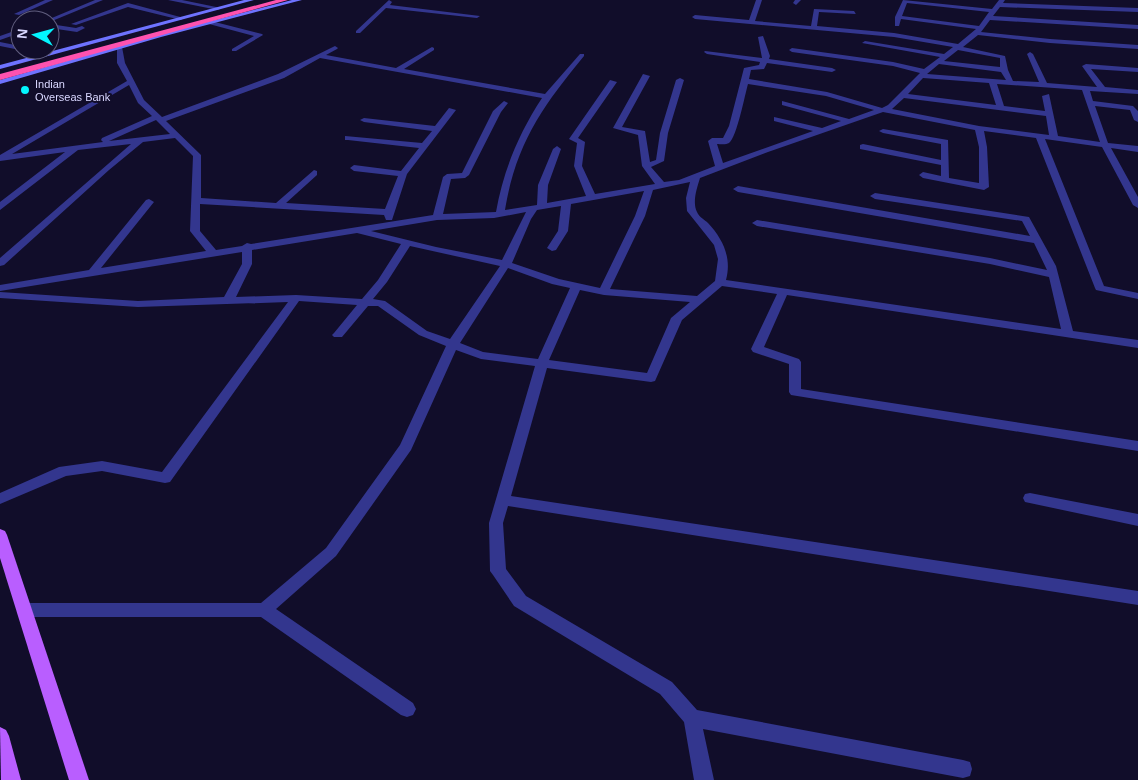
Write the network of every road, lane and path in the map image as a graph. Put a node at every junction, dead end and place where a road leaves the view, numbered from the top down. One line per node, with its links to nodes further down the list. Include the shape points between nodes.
1 (50, 0): 15 (street)
2 (100, 0): 17 (street)
3 (171, 0): 13 (street)
4 (251, 0): 13 (street)
5 (268, 0): 54 (highway)
6 (284, 0): 57 (highway)
7 (299, 0): 23 (street)
8 (390, 0): 11 (street)
9 (759, 0): 22 (street)
10 (905, 0): 14 (street); 21 (street)
11 (384, 6): 18 (street); 30 (street)
12 (138, 8): 20 (street); 24 (street, via 128,6); 26 (street, via 77,30)
13 (218, 8): 20 (street)
14 (996, 8): 16 (street); 27 (street); 29 (street)
15 (26, 10)
16 (1138, 10)
17 (60, 16)
18 (477, 16)
19 (694, 17): 22 (street)
20 (180, 18): 41 (street)
21 (898, 18): 29 (street); 31 (street)
22 (752, 21): 25 (street)
23 (211, 23): 34 (street); 39 (street, via 260,36)
24 (74, 24)
25 (814, 26): 28 (street); 28 (street, via 816,10 855,10)
26 (60, 27)
27 (1138, 27)
28 (849, 30): 31 (street)
29 (978, 31): 35 (street); 36 (street, via 1050,41)
30 (358, 32)
31 (894, 35): 35 (street)
32 (762, 37): 48 (street, via 767,56)
33 (865, 43): 46 (street)
34 (119, 47): 59 (street); 61 (street)
35 (958, 47): 46 (street); 52 (street, via 1003,57)
36 (1138, 47)
37 (335, 48): 45 (street)
38 (432, 48): 50 (street)
39 (234, 50)
40 (792, 50): 55 (street, via 892,64)
41 (60, 51)
42 (707, 52): 48 (street)
43 (582, 54): 71 (street)
44 (1030, 54): 65 (street)
45 (319, 56): 50 (street); 80 (street, via 281,76)
46 (941, 59): 52 (street); 55 (street)
47 (25, 60): 49 (street)
48 (765, 60): 51 (street); 60 (street, via 761,67 748,68)
49 (0, 67)
50 (397, 70): 71 (street)
51 (832, 70)
52 (1004, 70): 64 (street)
53 (1138, 70): 67 (street, via 1086,66)
54 (0, 72)
55 (923, 74): 63 (street); 69 (street)
56 (646, 76): 104 (street, via 617,128 642,133)
57 (0, 77)
58 (680, 80): 104 (street, via 664,133 660,161)
59 (131, 81): 80 (street, via 141,101); 102 (street)
60 (745, 81): 78 (street, via 827,94); 105 (street, via 726,141 712,141)
61 (0, 82)
62 (613, 82): 116 (street, via 573,139 581,142 578,166)
63 (992, 82): 64 (street); 76 (street)
64 (1011, 83): 65 (street)
65 (1044, 85): 66 (street)
66 (1084, 88): 67 (street); 74 (street)
67 (1102, 89): 68 (street)
68 (1138, 92)
69 (902, 95): 72 (street); 78 (street)
70 (1046, 96): 79 (street)
71 (548, 97): 125 (street, via 513,160 503,189)
72 (950, 101): 76 (street); 85 (street)
73 (504, 103): 126 (street, via 464,175 447,177)
74 (1090, 103): 83 (street, via 1133,108); 96 (street)
75 (786, 104): 84 (street)
76 (1001, 108): 79 (street)
77 (452, 110): 87 (street)
78 (882, 110): 84 (street); 85 (street)
79 (1049, 114): 93 (street)
80 (160, 118): 90 (street); 95 (street)
81 (777, 119): 88 (street)
82 (364, 120): 87 (street)
83 (1138, 120)
84 (848, 121): 88 (street)
85 (955, 124): 86 (street)
86 (979, 128): 91 (street); 111 (street, via 984,187)
87 (437, 130): 97 (street)
88 (821, 130): 105 (street)
89 (883, 131): 103 (street, via 945,142)
90 (178, 135): 94 (street); 117 (street, via 197,155)
91 (1040, 137): 93 (street); 145 (street, via 1100,288)
92 (348, 138): 97 (street)
93 (1054, 138): 96 (street)
94 (142, 139): 95 (street); 135 (street)
95 (95, 145): 99 (street)
96 (1105, 145): 101 (street); 121 (street)
97 (424, 146): 108 (street)
98 (863, 147): 103 (street)
99 (76, 148): 102 (street); 122 (street)
100 (557, 149): 123 (street)
101 (1138, 149)
102 (0, 158)
103 (945, 163): 111 (street)
104 (646, 166): 112 (street)
105 (720, 167): 110 (street)
106 (354, 168): 108 (street)
107 (314, 173): 120 (street)
108 (403, 174): 124 (street)
109 (923, 175): 111 (street)
110 (696, 176): 112 (street); 139 (street, via 690,202 692,213 707,228 724,255 725,270)
111 (945, 179)
112 (661, 186): 113 (street)
113 (649, 188): 116 (street); 143 (street, via 646,203)
114 (738, 189): 130 (street)
115 (875, 196): 130 (street, via 1026,219)
116 (592, 198): 119 (street)
117 (196, 201): 120 (street); 134 (street, via 195,231)
118 (149, 202): 137 (street)
119 (566, 202): 123 (street); 133 (street, via 563,231)
120 (278, 205): 124 (street)
121 (1138, 205)
122 (0, 207)
123 (538, 207): 125 (street); 136 (street, via 526,218)
124 (389, 212): 128 (street)
125 (500, 214): 126 (street)
126 (437, 216): 128 (street)
127 (757, 223): 138 (street, via 990,261)
128 (389, 224): 129 (street)
129 (355, 229): 131 (street); 132 (street)
130 (1038, 241): 138 (street)
131 (407, 243): 136 (street); 149 (street)
132 (247, 246): 134 (street); 148 (street, via 247,264)
133 (552, 248)
134 (212, 252): 137 (street)
135 (0, 263)
136 (506, 264): 140 (street); 152 (street)
137 (93, 272): 141 (street)
138 (1053, 275): 150 (street)
139 (720, 282): 142 (street); 147 (street)
140 (576, 287): 143 (street); 154 (street)
141 (0, 288)
142 (784, 291): 150 (street); 155 (street, via 758,349 795,362 795,392)
143 (604, 292): 147 (street)
144 (0, 296): 148 (street, via 138,304)
145 (1138, 296)
146 (296, 298): 148 (street); 149 (street); 157 (street, via 165,478 102,466 64,471)
147 (700, 299): 154 (street, via 677,318 651,378)
148 (228, 301)
149 (366, 302): 151 (street); 152 (street, via 382,303 423,333)
150 (1068, 333): 153 (street)
151 (338, 335)
152 (453, 344): 154 (street, via 481,355); 163 (street, via 406,447 331,552)
153 (1138, 344)
154 (542, 363): 158 (street)
155 (1138, 446)
156 (1030, 498): 159 (street)
157 (0, 499)
158 (503, 500): 161 (street); 165 (street, via 496,523 498,571 520,601 666,688)
159 (1138, 520)
160 (0, 535): 162 (main road)
161 (1138, 598)
162 (26, 610): 163 (street); 169 (main road)
163 (264, 610): 164 (street)
164 (407, 709)
165 (692, 718): 167 (street); 170 (street)
166 (0, 736): 168 (main road)
167 (963, 769)
168 (11, 780)
169 (79, 780)
170 (704, 780)

